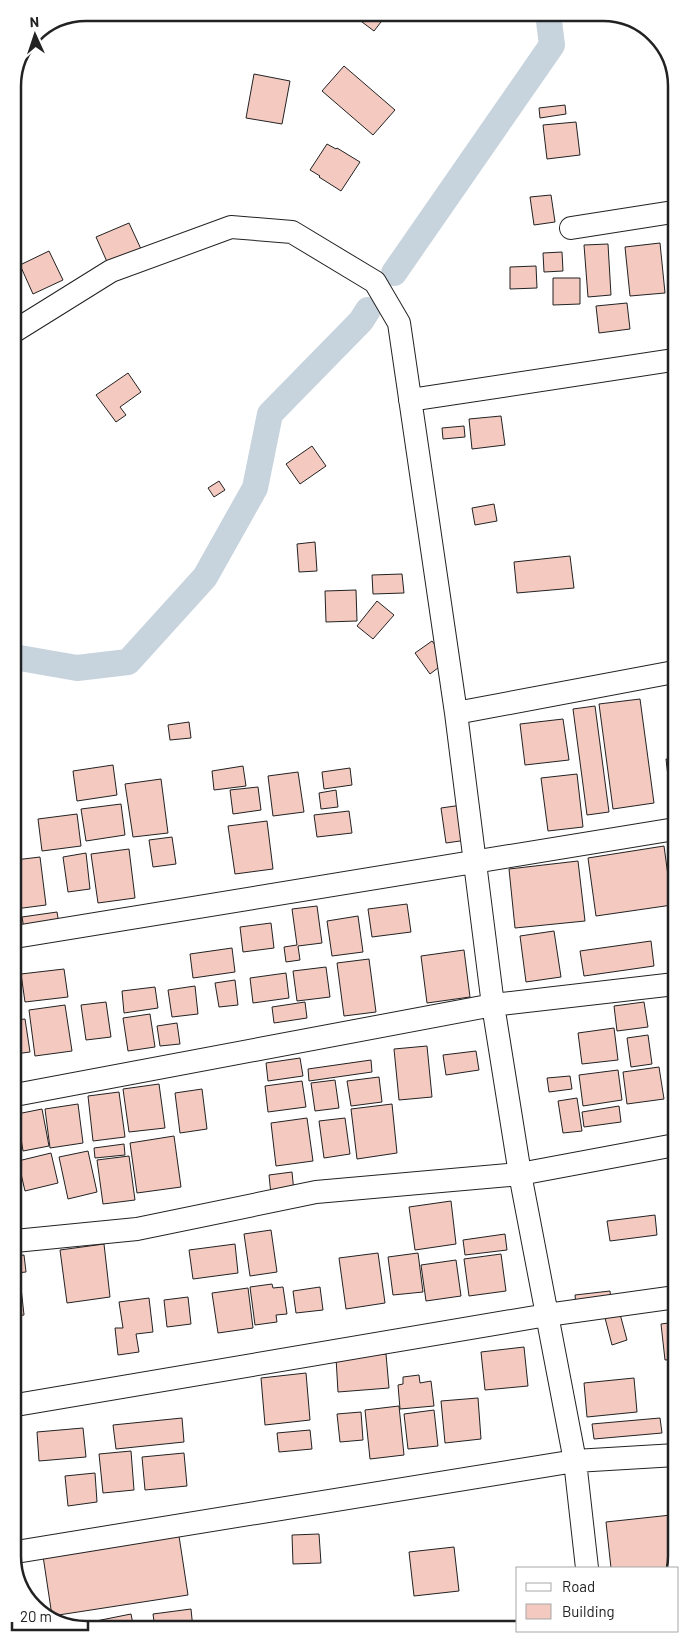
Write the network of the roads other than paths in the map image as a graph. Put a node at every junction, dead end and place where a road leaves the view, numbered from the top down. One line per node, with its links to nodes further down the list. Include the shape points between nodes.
1 (668, 213): 2 (street)
2 (571, 228)
3 (21, 327): 5 (street, via 111,271 231,227 292,232 375,282 399,323)
4 (668, 361): 5 (street)
5 (410, 400): 7 (street)
6 (668, 673): 7 (street)
7 (456, 713): 9 (street)
8 (668, 829): 9 (street)
9 (475, 861): 10 (street); 12 (street)
10 (21, 936)
11 (668, 985): 12 (street)
12 (494, 1005): 13 (street); 15 (street)
13 (21, 1094)
14 (668, 1146): 15 (street)
15 (520, 1174): 16 (street, via 316,1192 137,1229); 18 (street)
16 (21, 1241)
17 (668, 1298): 18 (street)
18 (547, 1314): 19 (street); 21 (street)
19 (21, 1404)
20 (668, 1455): 21 (street)
21 (574, 1461): 22 (street); 23 (street)
22 (21, 1551)
23 (588, 1567)

